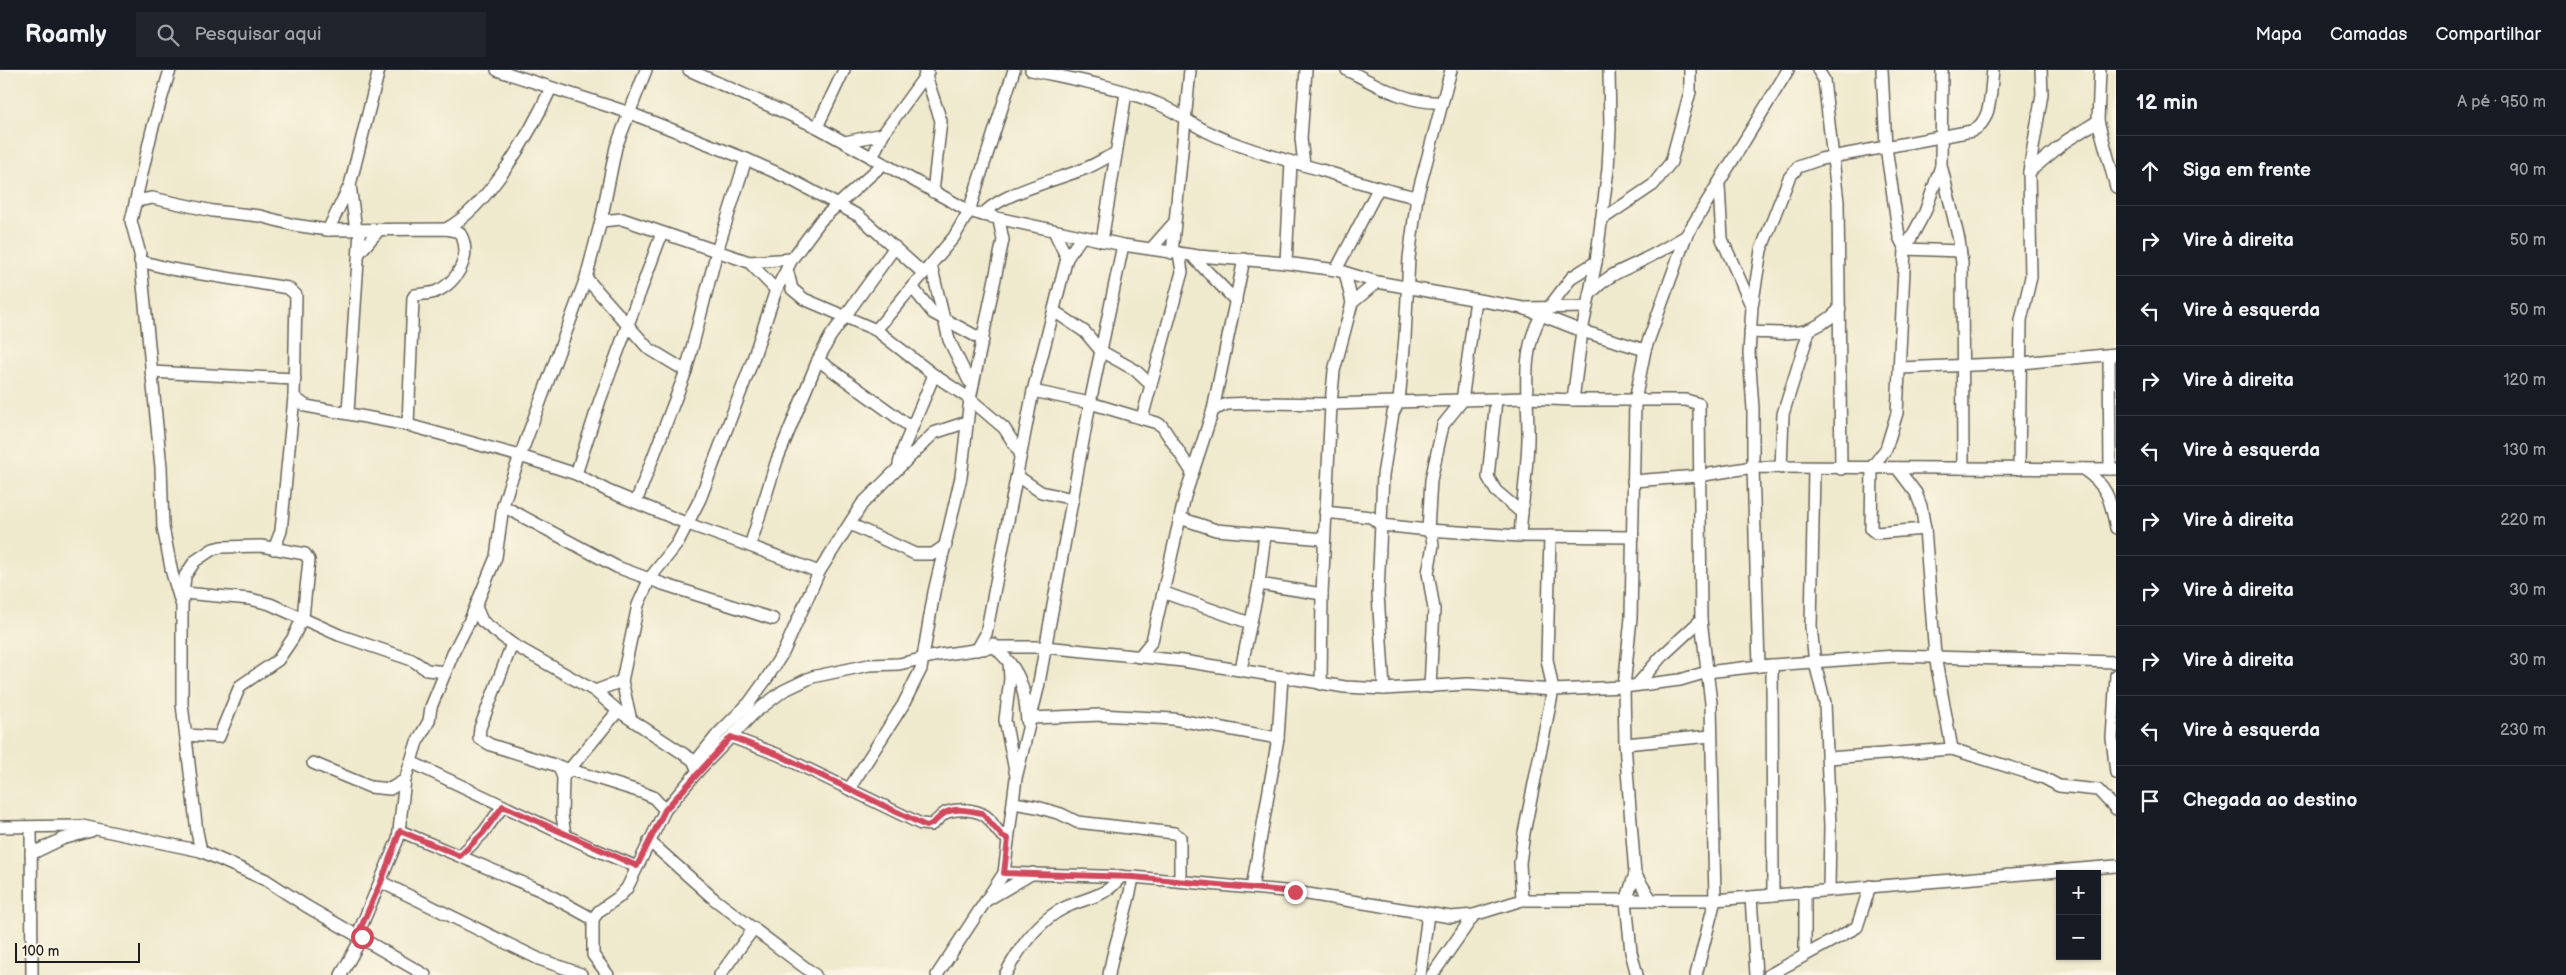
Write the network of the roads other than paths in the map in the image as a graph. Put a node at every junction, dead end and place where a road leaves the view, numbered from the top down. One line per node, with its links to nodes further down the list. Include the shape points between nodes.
1 (170, 70): 47 (street)
2 (379, 70): 48 (street)
3 (497, 70): 25 (street)
4 (646, 70): 28 (street)
5 (688, 70): 24 (street)
6 (844, 70): 31 (street)
7 (1015, 70): 58 (street)
8 (1031, 70): 22 (street)
9 (1190, 70): 29 (street)
10 (1306, 70): 44 (street, via 1301,138)
11 (1347, 70): 27 (street, via 1400,96 1420,102)
12 (1450, 70): 27 (street)
13 (1609, 70): 62 (street, via 1610,129)
14 (1690, 70): 62 (street, via 1690,92 1671,162 1653,185)
15 (1788, 70): 49 (street)
16 (1882, 70): 37 (street)
17 (1942, 70): 35 (street)
18 (1993, 70): 35 (street, via 1988,110 1979,128)
19 (2041, 70): 46 (street, via 2040,110)
20 (2100, 70): 30 (street)
21 (927, 71): 33 (street); 52 (street, via 941,121)
22 (1061, 73): 26 (street)
23 (1824, 73): 38 (street)
24 (708, 74): 31 (street)
25 (551, 88): 28 (street); 66 (street, via 529,132 483,198 471,212)
26 (1126, 93): 29 (street, via 1156,102); 39 (street)
27 (1442, 102): 53 (street)
28 (630, 114): 41 (street); 56 (street, via 616,147)
29 (1185, 117): 32 (street); 34 (street)
30 (2098, 121): 46 (street, via 2066,141); 50 (street)
31 (817, 128): 36 (street)
32 (1205, 131): 34 (street); 42 (street)
33 (883, 134): 36 (street); 40 (street)
34 (1182, 135): 64 (street)
35 (1940, 137): 37 (street); 45 (street)
36 (845, 142): 40 (street)
37 (1886, 147): 38 (street); 79 (street, via 1900,238)
38 (1833, 151): 106 (street, via 1798,167 1789,178 1761,250); 108 (street, via 1838,202)
39 (1116, 153): 59 (street, via 992,206); 75 (street)
40 (872, 158): 43 (street)
41 (746, 159): 57 (street); 80 (street)
42 (1291, 162): 44 (street); 90 (street)
43 (883, 164): 52 (street); 57 (street)
44 (1304, 165): 51 (street)
45 (1941, 165): 79 (street, via 1925,212); 81 (street)
46 (2029, 172): 123 (street, via 2031,277 2021,320)
47 (140, 185): 54 (street); 55 (street)
48 (350, 185): 67 (street); 68 (street)
49 (1719, 186): 72 (street); 106 (street, via 1722,239)
50 (2116, 187)
51 (1378, 189): 53 (street); 93 (street)
52 (933, 192): 58 (street)
53 (1416, 197): 100 (street, via 1408,258)
54 (152, 198): 55 (street); 67 (street)
55 (136, 201): 87 (street, via 131,221)
56 (605, 203): 60 (street); 63 (street)
57 (838, 203): 77 (street); 91 (street, via 808,236)
58 (969, 211): 59 (street); 92 (street, via 954,237)
59 (983, 216): 61 (street)
60 (622, 220): 63 (street); 71 (street)
61 (999, 220): 65 (street); 74 (street)
62 (1601, 220): 89 (street)
63 (601, 221): 95 (street)
64 (1174, 223): 78 (street); 83 (street)
65 (1025, 226): 70 (street); 74 (street)
66 (446, 229): 69 (street); 152 (street, via 459,232 466,245 464,258 457,273 441,289 413,298)
67 (328, 230): 68 (street)
68 (358, 230): 69 (street); 82 (street)
69 (379, 230): 82 (street)
70 (1055, 232): 73 (street); 84 (street)
71 (662, 233): 80 (street); 113 (street)
72 (1686, 236): 103 (street, via 1611,274); 119 (street)
73 (1081, 238): 75 (street); 84 (street)
74 (1003, 240): 118 (street)
75 (1102, 241): 76 (street)
76 (1123, 245): 78 (street); 120 (street)
77 (895, 246): 92 (street); 111 (street)
78 (1151, 249): 83 (street)
79 (1905, 249): 81 (street); 125 (street)
80 (717, 251): 88 (street); 126 (street)
81 (1960, 251): 124 (street)
82 (360, 252): 149 (street)
83 (1176, 253): 85 (street); 94 (street)
84 (1067, 258): 109 (street)
85 (1196, 258): 86 (street); 94 (street); 102 (street)
86 (1244, 259): 90 (street); 102 (street)
87 (140, 261): 127 (street); 129 (street, via 293,290 297,304)
88 (749, 262): 91 (street); 98 (street)
89 (1596, 262): 103 (street); 105 (street, via 1572,277)
90 (1286, 263): 93 (street)
91 (789, 264): 98 (street); 99 (street)
92 (927, 269): 97 (street); 112 (street)
93 (1340, 271): 96 (street); 104 (street)
94 (1182, 272): 131 (street)
95 (586, 278): 113 (street); 155 (street)
96 (1377, 282): 100 (street); 104 (street)
97 (912, 287): 112 (street, via 928,308); 114 (street)
98 (777, 288): 99 (street); 178 (street, via 714,465)
99 (792, 288): 111 (street, via 817,306)
100 (1408, 288): 101 (street); 140 (street)
101 (1476, 300): 107 (street); 141 (street)
102 (1236, 301): 134 (street)
103 (1588, 301): 105 (street); 115 (street)
104 (1352, 303): 145 (street, via 1334,370)
105 (1550, 306): 107 (street)
106 (1752, 306): 117 (street)
107 (1523, 308): 110 (street)
108 (1840, 309): 116 (street); 163 (street)
109 (1054, 311): 120 (street, via 1085,332); 133 (street)
110 (1541, 316): 115 (street); 136 (street, via 1534,328 1529,353)
111 (846, 317): 114 (street); 122 (street)
112 (943, 318): 118 (street); 130 (street, via 949,340)
113 (627, 326): 126 (street, via 648,348); 168 (street)
114 (876, 330): 128 (street)
115 (1582, 331): 119 (street); 139 (street)
116 (1809, 331): 117 (street); 158 (street, via 1783,414)
117 (1750, 332): 157 (street)
118 (983, 340): 130 (street)
119 (1646, 350): 142 (street)
120 (1101, 351): 131 (street, via 1135,370); 143 (street)
121 (2112, 354): 123 (street); 166 (street)
122 (818, 360): 153 (street); 190 (street, via 776,460)
123 (2020, 363): 124 (street); 164 (street)
124 (1962, 366): 125 (street); 161 (street)
125 (1900, 368): 159 (street, via 1893,430 1886,449)
126 (686, 371): 173 (street)
127 (151, 372): 129 (street); 200 (street, via 164,536)
128 (934, 375): 132 (street); 153 (street)
129 (295, 378): 135 (street)
130 (972, 380): 132 (street); 137 (street)
131 (1150, 384): 150 (street)
132 (952, 385): 137 (street)
133 (1033, 391): 143 (street); 154 (street)
134 (1216, 395): 144 (street); 147 (street)
135 (294, 397): 146 (street); 148 (street)
136 (1526, 398): 138 (street); 139 (street); 176 (street, via 1528,441)
137 (970, 399): 151 (street); 154 (street, via 1004,428)
138 (1496, 400): 141 (street); 176 (street, via 1488,477 1496,491)
139 (1573, 400): 142 (street)
140 (1399, 401): 141 (street); 145 (street); 180 (street, via 1383,475)
141 (1462, 401): 183 (street, via 1443,425 1432,480)
142 (1635, 401): 170 (street, via 1686,400 1699,404); 171 (street)
143 (1090, 403): 150 (street); 172 (street)
144 (1227, 404): 145 (street); 147 (street)
145 (1331, 404): 175 (street)
146 (306, 406): 148 (street); 149 (street)
147 (1213, 410): 167 (street)
148 (293, 411): 191 (street, via 282,524)
149 (348, 412): 152 (street)
150 (1142, 418): 167 (street, via 1162,426)
151 (967, 422): 156 (street, via 934,433); 189 (street, via 961,477)
152 (408, 425): 155 (street)
153 (912, 428): 156 (street)
154 (1020, 453): 169 (street)
155 (520, 456): 168 (street); 174 (street)
156 (899, 466): 179 (street, via 862,504)
157 (1753, 468): 158 (street); 170 (street); 224 (street)
158 (1781, 468): 162 (street)
159 (1872, 468): 160 (street); 163 (street); 182 (street, via 1872,531)
160 (1897, 468): 161 (street); 182 (street, via 1916,493)
161 (1963, 468): 164 (street)
162 (1814, 469): 163 (street); 222 (street, via 1811,628)
163 (1841, 469)
164 (2019, 469): 165 (street)
165 (2083, 469): 166 (street); 181 (street, via 2102,483)
166 (2113, 469)
167 (1192, 472): 177 (street)
168 (576, 474): 173 (street)
169 (1017, 476): 172 (street, via 1041,492); 208 (street)
170 (1698, 476): 171 (street); 205 (street)
171 (1633, 481): 187 (street)
172 (1073, 499): 213 (street)
173 (636, 502): 178 (street)
174 (503, 506): 194 (street, via 617,567); 201 (street, via 496,557)
175 (1325, 512): 180 (street, via 1371,517); 188 (street)
176 (1522, 513): 185 (street)
177 (1180, 518): 184 (street, via 1216,530); 198 (street)
178 (688, 524): 190 (street); 192 (street)
179 (850, 524): 189 (street, via 915,554 933,554); 193 (street)
180 (1381, 525): 183 (street); 235 (street, via 1378,594)
181 (2116, 528)
182 (1926, 529): 216 (street)
183 (1428, 530): 185 (street); 233 (street, via 1433,544 1428,573 1434,609)
184 (1265, 534): 188 (street); 196 (street)
185 (1520, 536): 186 (street)
186 (1550, 536): 187 (street); 236 (street, via 1547,659)
187 (1633, 537): 234 (street, via 1631,618)
188 (1324, 539): 199 (street)
189 (946, 544): 209 (street)
190 (750, 546): 193 (street)
191 (274, 548): 197 (street, via 213,548 189,568); 202 (street, via 308,556)
192 (659, 568): 194 (street); 195 (street)
193 (819, 572): 250 (street, via 784,651 767,678)
194 (650, 578): 195 (street); 230 (street, via 638,605)
195 (663, 584): 203 (street)
196 (1259, 584): 199 (street); 207 (street)
197 (184, 593): 200 (street); 202 (street, via 250,599)
198 (1165, 593): 207 (street); 210 (street)
199 (1322, 594): 231 (street)
200 (182, 606): 241 (street, via 182,704)
201 (476, 607): 204 (street); 206 (street)
202 (302, 617): 226 (street, via 339,635 412,660 427,670); 241 (street, via 285,652 240,686 219,737)
203 (773, 618)
204 (470, 620): 206 (street); 226 (street)
205 (1701, 620): 227 (street); 232 (street, via 1661,657)
206 (482, 621): 211 (street)
207 (1250, 622): 225 (street)
208 (986, 634): 212 (street); 214 (street)
209 (927, 640): 215 (street); 217 (street)
210 (1152, 641): 218 (street); 219 (street)
211 (512, 644): 237 (street); 252 (street, via 479,738)
212 (995, 647): 213 (street); 214 (street); 220 (street)
213 (1044, 647): 218 (street); 240 (street)
214 (976, 650): 215 (street)
215 (938, 654): 217 (street)
216 (1935, 656): 221 (street); 222 (street); 246 (street)
217 (924, 657): 243 (street, via 900,664 870,665 812,677 783,691 754,713); 256 (street, via 903,705)
218 (1139, 657): 219 (street)
219 (1156, 659): 225 (street)
220 (1009, 662): 240 (street, via 1024,689); 253 (street, via 1005,720)
221 (2116, 662)
222 (1815, 663): 223 (street); 247 (street, via 1825,703)
223 (1772, 665): 224 (street); 289 (street)
224 (1759, 666): 227 (street)
225 (1240, 669): 229 (street)
226 (446, 672): 248 (street)
227 (1707, 672): 232 (street, via 1680,680); 242 (street)
228 (2116, 676): 251 (street, via 2112,738)
229 (1282, 677): 231 (street); 244 (street)
230 (622, 682): 237 (street); 239 (street)
231 (1321, 684): 235 (street)
232 (1637, 685): 234 (street)
233 (1430, 686): 235 (street); 236 (street, via 1468,684)
234 (1624, 687): 236 (street); 245 (street)
235 (1384, 689)
236 (1553, 690): 291 (street, via 1524,833 1520,863)
237 (595, 691): 238 (street)
238 (618, 711): 239 (street); 252 (street)
239 (630, 716): 250 (street)
240 (1030, 723): 244 (street, via 1100,714 1173,720); 253 (street)
241 (187, 735): 268 (street)
242 (1711, 736): 245 (street); 292 (street)
243 (731, 737): 250 (street, via 710,760); 256 (street, via 779,755)
244 (1278, 738): 286 (street)
245 (1625, 744): 280 (street)
246 (1952, 749): 247 (street); 260 (street, via 2044,778 2059,786 2098,790)
247 (1828, 758): 287 (street)
248 (411, 762): 254 (street); 259 (street)
249 (313, 763): 255 (street, via 370,787)
250 (696, 764): 261 (street)
251 (2115, 766)
252 (564, 771): 261 (street, via 641,792 653,797); 262 (street)
253 (1016, 778): 258 (street)
254 (405, 780): 255 (street); 257 (street)
255 (390, 789): 257 (street)
256 (849, 789): 270 (street, via 926,826 953,810 982,813)
257 (402, 801): 267 (street)
258 (1014, 803): 270 (street); 283 (street, via 1045,809 1077,822 1174,833 1180,837 1182,845)
259 (503, 806): 265 (street); 275 (street)
260 (2115, 806)
261 (665, 810): 271 (street)
262 (562, 815): 265 (street); 269 (street)
263 (0, 827): 264 (street)
264 (31, 827): 266 (street, via 54,825); 274 (street)
265 (549, 827): 269 (street)
266 (100, 829): 272 (street); 274 (street, via 62,839)
267 (400, 831): 275 (street); 284 (street)
268 (197, 832): 272 (street); 273 (street)
269 (565, 835): 276 (street)
270 (1008, 839): 278 (street)
271 (649, 841): 276 (street); 299 (street, via 714,899)
272 (181, 848): 273 (street)
273 (201, 851): 300 (street, via 266,880)
274 (31, 854): 303 (street)
275 (460, 856): 298 (street, via 542,891)
276 (637, 866): 298 (street, via 619,897)
277 (2116, 866): 285 (street)
278 (1004, 873): 279 (street); 295 (street)
279 (1033, 873): 281 (street); 295 (street)
280 (1635, 874): 293 (street); 294 (street)
281 (1121, 876): 282 (street); 311 (street, via 1106,893 1064,908 1047,920 1019,952)
282 (1133, 877): 283 (street); 312 (street, via 1129,904)
283 (1180, 880): 286 (street)
284 (381, 882): 300 (street); 306 (street, via 539,959)
285 (1870, 886): 287 (street); 302 (street, via 1857,927)
286 (1252, 888): 296 (street)
287 (1829, 890): 288 (street)
288 (1805, 892): 289 (street); 302 (street)
289 (1772, 895): 290 (street)
290 (1751, 897): 292 (street); 317 (street)
291 (1522, 900): 293 (street); 297 (street)
292 (1715, 900): 294 (street); 316 (street)
293 (1626, 901): 294 (street); 315 (street, via 1630,952)
294 (1652, 901)
295 (985, 902): 310 (street)
296 (1428, 914): 297 (street); 313 (street)
297 (1474, 915): 314 (street)
298 (593, 919): 301 (street)
299 (754, 928): 308 (street); 309 (street)
300 (360, 936): 304 (street); 305 (street)
301 (593, 955): 306 (street); 307 (street)
302 (1805, 955): 318 (street)
303 (32, 975)
304 (341, 975)
305 (424, 975)
306 (580, 975)
307 (608, 975)
308 (720, 975)
309 (815, 975)
310 (937, 975)
311 (1006, 975)
312 (1109, 975)
313 (1420, 975)
314 (1432, 975)
315 (1637, 975)
316 (1696, 975)
317 (1756, 975)
318 (1769, 975)

